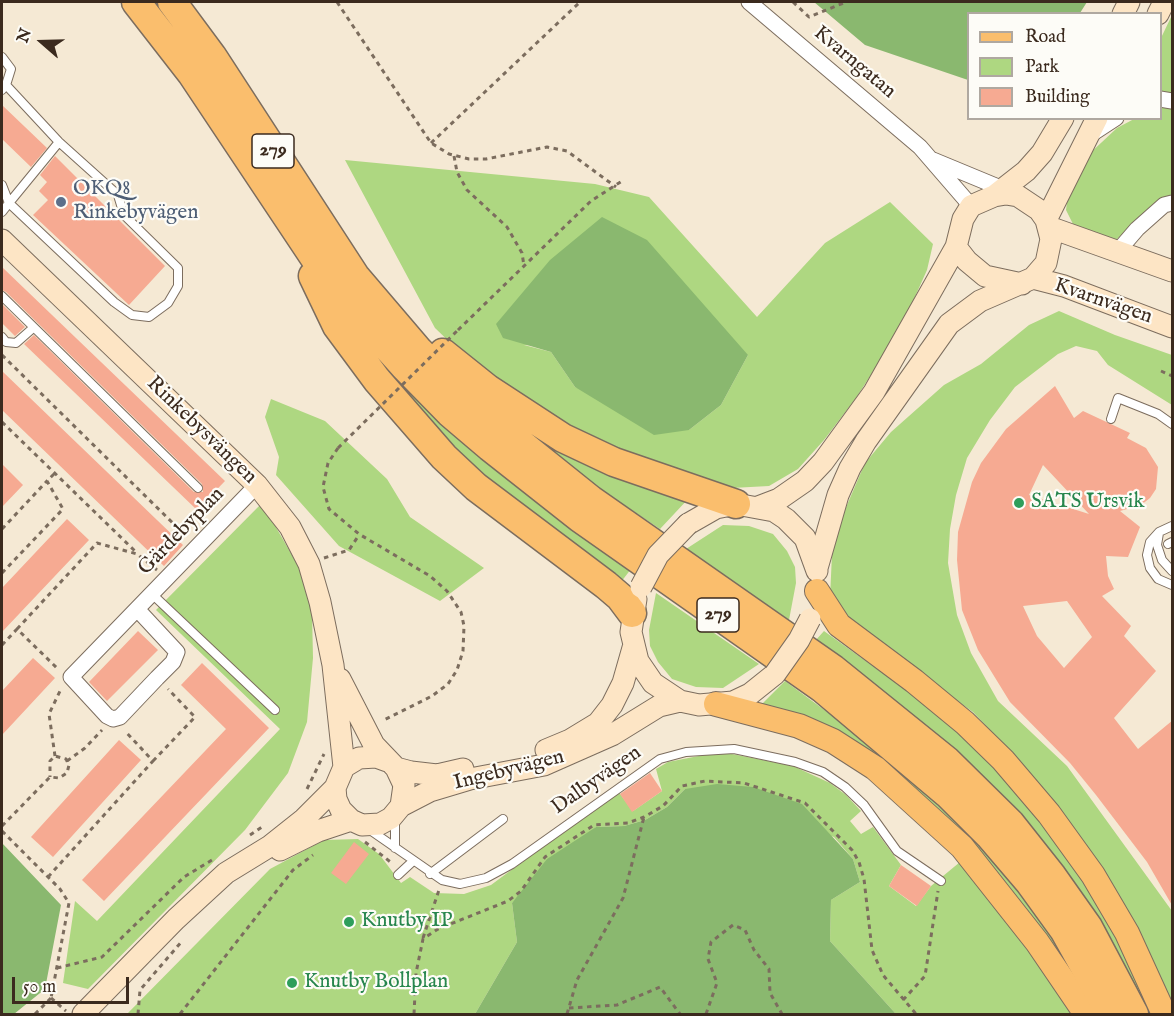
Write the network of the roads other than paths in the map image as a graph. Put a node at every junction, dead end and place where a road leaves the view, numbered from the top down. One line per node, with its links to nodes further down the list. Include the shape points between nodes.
1 (136, 2): 19 (highway, 279, via 192,74)
2 (172, 2): 26 (highway, 279, via 212,56 333,244)
3 (749, 2): 11 (street, Kvarngatan)
4 (2, 57): 5 (lane, via 11,69)
5 (4, 87): 10 (lane)
6 (1062, 120): 13 (street, via 1042,153)
7 (1095, 120): 9 (street)
8 (1113, 120): 9 (street)
9 (1085, 139): 18 (street)
10 (59, 142): 14 (lane); 14 (lane, via 118,195 124,215 178,268 178,286 168,303 149,317 132,315)
11 (930, 159): 13 (street); 16 (street)
12 (2, 185): 14 (lane)
13 (998, 192): 16 (street); 18 (street, via 1030,202)
14 (9, 202): 17 (lane)
15 (1173, 203): 22 (street, via 1164,205)
16 (971, 206): 21 (street, via 960,226)
17 (2, 212)
18 (1048, 224): 22 (street); 24 (street, via 1050,252 1046,263)
19 (300, 237): 41 (highway, via 316,284 337,326 407,416 476,487 620,597); 62 (highway, 279, via 359,316 474,434 580,518 822,688 949,795 1030,883 1064,930)
20 (2, 240): 32 (street, Rinkebysvängen)
21 (956, 247): 24 (street, via 986,276); 34 (street, via 874,392 823,462 784,495)
22 (1118, 251): 23 (street)
23 (1173, 270)
24 (1028, 281): 28 (street, Kvarnvägen, via 1064,286); 38 (street, via 980,301 949,324 866,441 838,495)
25 (2, 296): 27 (lane)
26 (375, 300): 34 (highway, via 488,389 563,438 614,462); 63 (highway, 279, via 427,358 505,431 591,500 833,669 947,761 1010,823 1052,876 1088,927)
27 (33, 327): 29 (lane, via 16,343); 33 (lane)
28 (1173, 327)
29 (2, 338)
30 (1111, 419): 31 (lane, via 1118,398)
31 (1173, 424)
32 (257, 485): 40 (street, Gärdebyplan); 44 (street, Rinkebysvängen, via 290,527 309,564)
33 (198, 488)
34 (747, 505): 38 (street, via 774,511 797,529 812,553); 41 (street, bridge, via 716,508 687,524 658,555)
35 (1173, 526): 36 (lane)
36 (1159, 532): 37 (lane, via 1157,546 1164,564); 39 (lane, via 1149,548 1150,568 1158,579)
37 (1173, 571)
38 (817, 580): 46 (street, bridge, via 810,619 775,674 750,694 734,702); 64 (main road, via 839,625 965,723 1049,814 1093,875 1127,933)
39 (1173, 585)
40 (152, 594): 42 (street, Gärdebyplan); 47 (lane)
41 (637, 600): 43 (street)
42 (137, 609): 42 (street, Gärdebyplan, via 72,677 107,717 120,717 173,662 177,652)
43 (633, 648): 45 (street, via 653,683); 48 (street, Ingebyvägen, via 612,705 598,723 570,740 538,753 437,775 411,772)
44 (333, 665): 48 (street, Rinkebysvängen, via 364,729); 49 (street, Rinkebysvängen)
45 (680, 701): 46 (street); 51 (street, Ingebyvägen, via 659,706 612,735 553,762 470,779 430,792)
46 (716, 704): 61 (main road, via 799,726 833,741 875,768 962,847 1037,942)
47 (275, 710)
48 (392, 764): 49 (street, via 376,757 359,758); 51 (street, Rinkebysvängen, via 404,786)
49 (344, 767): 50 (street, Rinkebysvängen)
50 (335, 788): 53 (street, via 341,810); 59 (street, Rinkebysvängen, via 270,846 226,873)
51 (398, 811): 53 (street, via 380,824); 54 (lane)
52 (503, 819): 57 (lane)
53 (357, 828): 54 (lane, Dalbyvägen); 60 (street, via 318,831 273,853 183,926)
54 (395, 848): 55 (lane, Dalbyvägen)
55 (412, 862): 56 (lane); 57 (lane, Dalbyvägen)
56 (400, 873)
57 (430, 874): 58 (lane, Dalbyvägen, via 460,884 486,878 513,864 644,768 660,759 711,748 763,755 823,772 864,805 897,851)
58 (941, 880)
59 (83, 1014)
60 (98, 1014)
61 (1086, 1014)
62 (1111, 1014)
63 (1134, 1014)
64 (1164, 1014)

